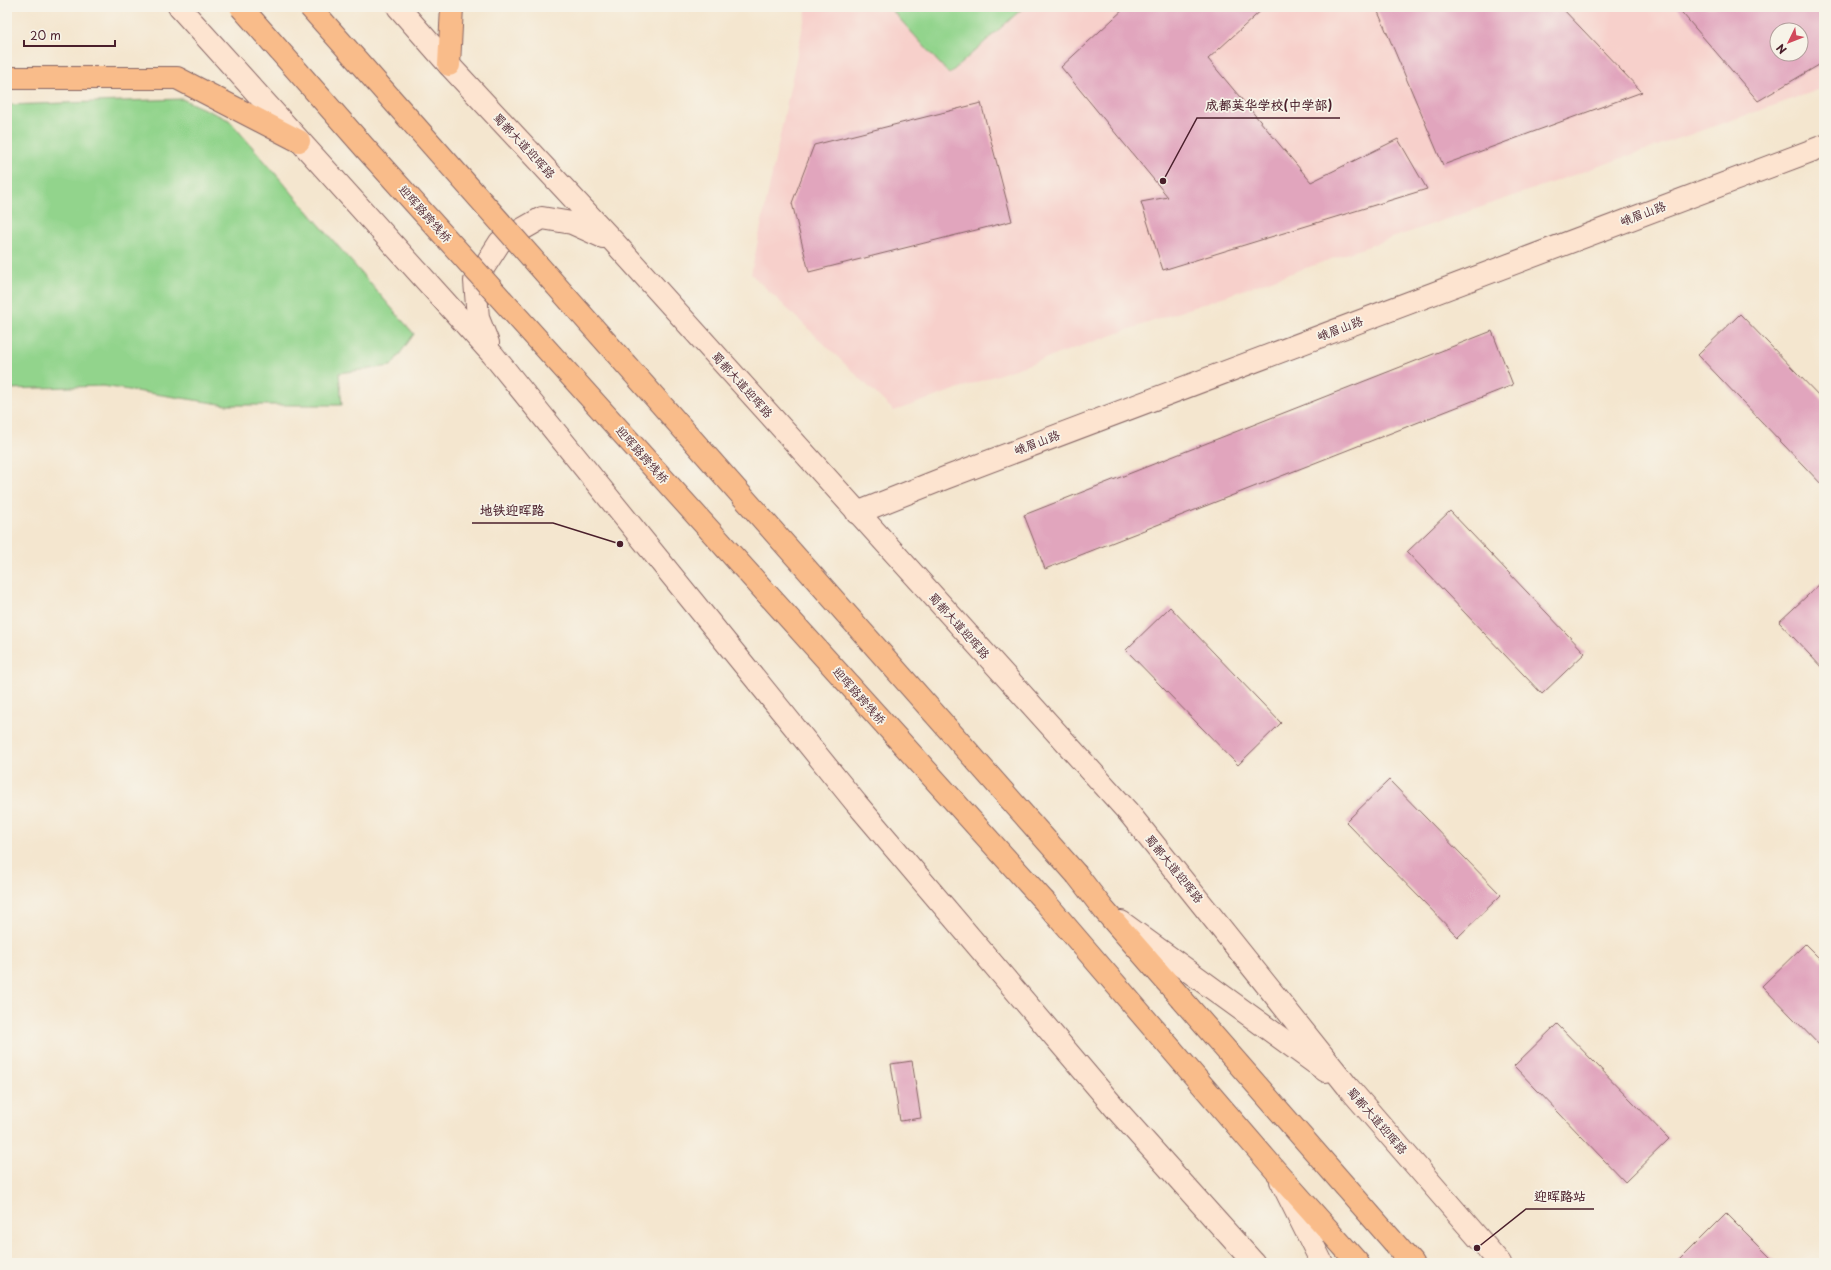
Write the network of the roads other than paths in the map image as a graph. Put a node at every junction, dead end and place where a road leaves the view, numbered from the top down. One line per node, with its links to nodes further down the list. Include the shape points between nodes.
1 (179, 7): 8 (main road)
2 (241, 7): 15 (main road, 迎晖路跨线桥, bridge, via 1045,902)
3 (310, 7): 13 (main road, bridge, via 1077,875)
4 (398, 7): 6 (main road, 蜀都大道迎晖路)
5 (452, 7): 6 (main road)
6 (450, 66): 10 (main road, 蜀都大道迎晖路)
7 (7, 78): 8 (main road, via 178,78)
8 (299, 141): 11 (main road)
9 (1824, 146): 12 (main road, 峨眉山路)
10 (614, 242): 11 (main road, via 572,223 542,218 500,242 475,281 478,318); 12 (main road, 蜀都大道迎晖路)
11 (493, 355): 16 (main road, via 856,803 1116,1109)
12 (857, 513): 14 (main road, 蜀都大道迎晖路, via 1129,814)
13 (1104, 910): 14 (main road); 19 (main road)
14 (1348, 1087): 20 (main road, 蜀都大道迎晖路)
15 (1276, 1171): 17 (main road); 18 (main road)
16 (1254, 1263)
17 (1322, 1263)
18 (1358, 1263)
19 (1412, 1263)
20 (1500, 1263)

